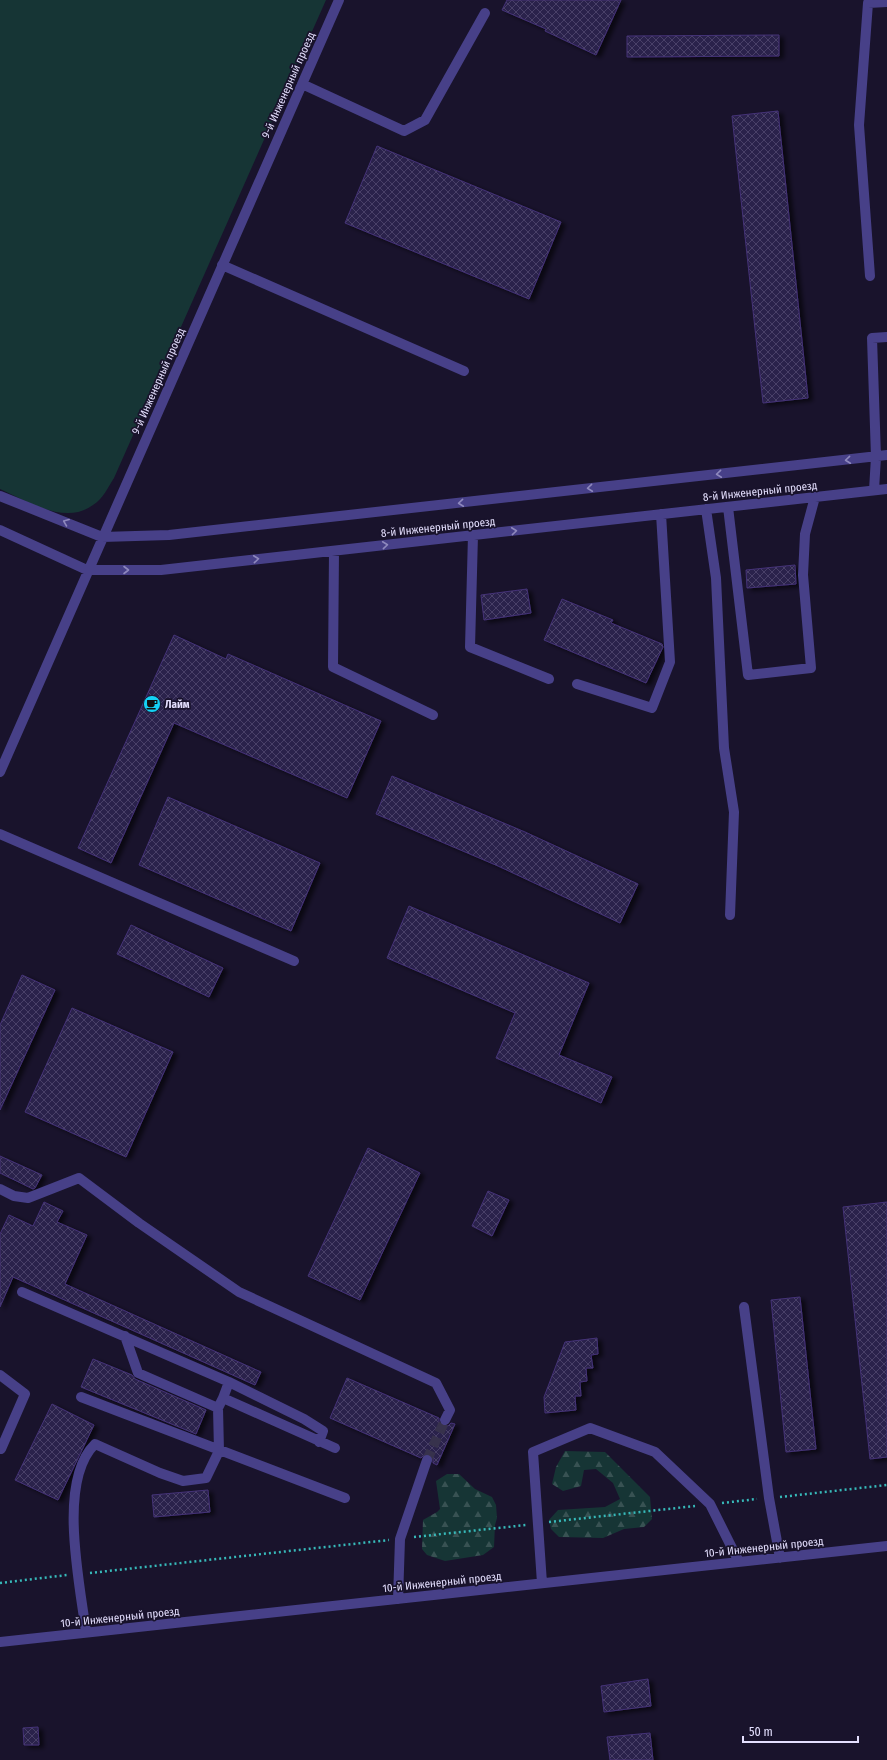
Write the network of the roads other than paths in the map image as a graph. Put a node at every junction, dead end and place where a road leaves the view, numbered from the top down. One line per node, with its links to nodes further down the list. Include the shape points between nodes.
1 (339, 0): 4 (street, 9-й Инженерный проезд)
2 (887, 2): 6 (street, via 868,3 860,125)
3 (485, 13): 4 (street, via 425,120 404,130)
4 (302, 84): 5 (street, 9-й Инженерный проезд)
5 (222, 265): 8 (street); 20 (street, 9-й Инженерный проезд)
6 (870, 276)
7 (887, 337): 10 (street, via 872,338)
8 (464, 371)
9 (887, 455): 10 (street, 8-й Инженерный проезд)
10 (876, 457): 12 (street); 20 (street, 8-й Инженерный проезд, one-way to 20, via 169,535)
11 (887, 489): 12 (street, 8-й Инженерный проезд)
12 (874, 490): 14 (street, 8-й Инженерный проезд)
13 (0, 496): 20 (street, 8-й Инженерный проезд, one-way to 13)
14 (816, 497): 15 (street, 8-й Инженерный проезд); 15 (street, via 805,534 803,574 811,668 748,675)
15 (728, 507): 16 (street, 8-й Инженерный проезд)
16 (706, 509): 17 (street, 8-й Инженерный проезд); 28 (street, via 716,578 724,748 734,812)
17 (661, 514): 19 (street, 8-й Инженерный проезд, one-way to 17); 24 (street, via 670,662 652,708)
18 (0, 530): 22 (street, 8-й Инженерный проезд)
19 (473, 535): 21 (street, 8-й Инженерный проезд, one-way to 19); 23 (street, via 470,647)
20 (102, 537): 22 (street, 9-й Инженерный проезд)
21 (334, 551): 22 (street, 8-й Инженерный проезд, one-way to 21, via 161,570); 25 (street, via 333,667)
22 (87, 570): 26 (street, 9-й Инженерный проезд)
23 (549, 679)
24 (577, 684)
25 (433, 715)
26 (0, 772)
27 (0, 834): 29 (street)
28 (730, 914)
29 (294, 961)
30 (0, 1189): 39 (street, via 14,1196 28,1198 79,1178 239,1292 436,1383 450,1410)
31 (22, 1292): 33 (street)
32 (744, 1308): 47 (street, via 769,1498)
33 (124, 1336): 35 (street); 38 (street, via 138,1373)
34 (0, 1375): 42 (street, via 25,1394)
35 (229, 1382): 37 (street); 40 (street, via 323,1431)
36 (81, 1397): 43 (street)
37 (223, 1398): 38 (street); 40 (street)
38 (218, 1408): 43 (street)
39 (445, 1420)
40 (319, 1442): 41 (street)
41 (335, 1448)
42 (2, 1449)
43 (219, 1451): 45 (street); 51 (street, via 206,1478 183,1481 95,1444 90,1450 76,1483 73,1518)
44 (427, 1460): 50 (street, via 400,1539)
45 (345, 1498)
46 (887, 1546): 47 (street, 10-й Инженерный проезд)
47 (780, 1558): 48 (street, 10-й Инженерный проезд)
48 (739, 1562): 49 (street, 10-й Инженерный проезд); 49 (street, via 710,1504 655,1452 590,1428 533,1452)
49 (542, 1583): 50 (street, 10-й Инженерный проезд)
50 (398, 1599): 51 (street, 10-й Инженерный проезд)
51 (86, 1632): 52 (street, 10-й Инженерный проезд)
52 (0, 1642)

